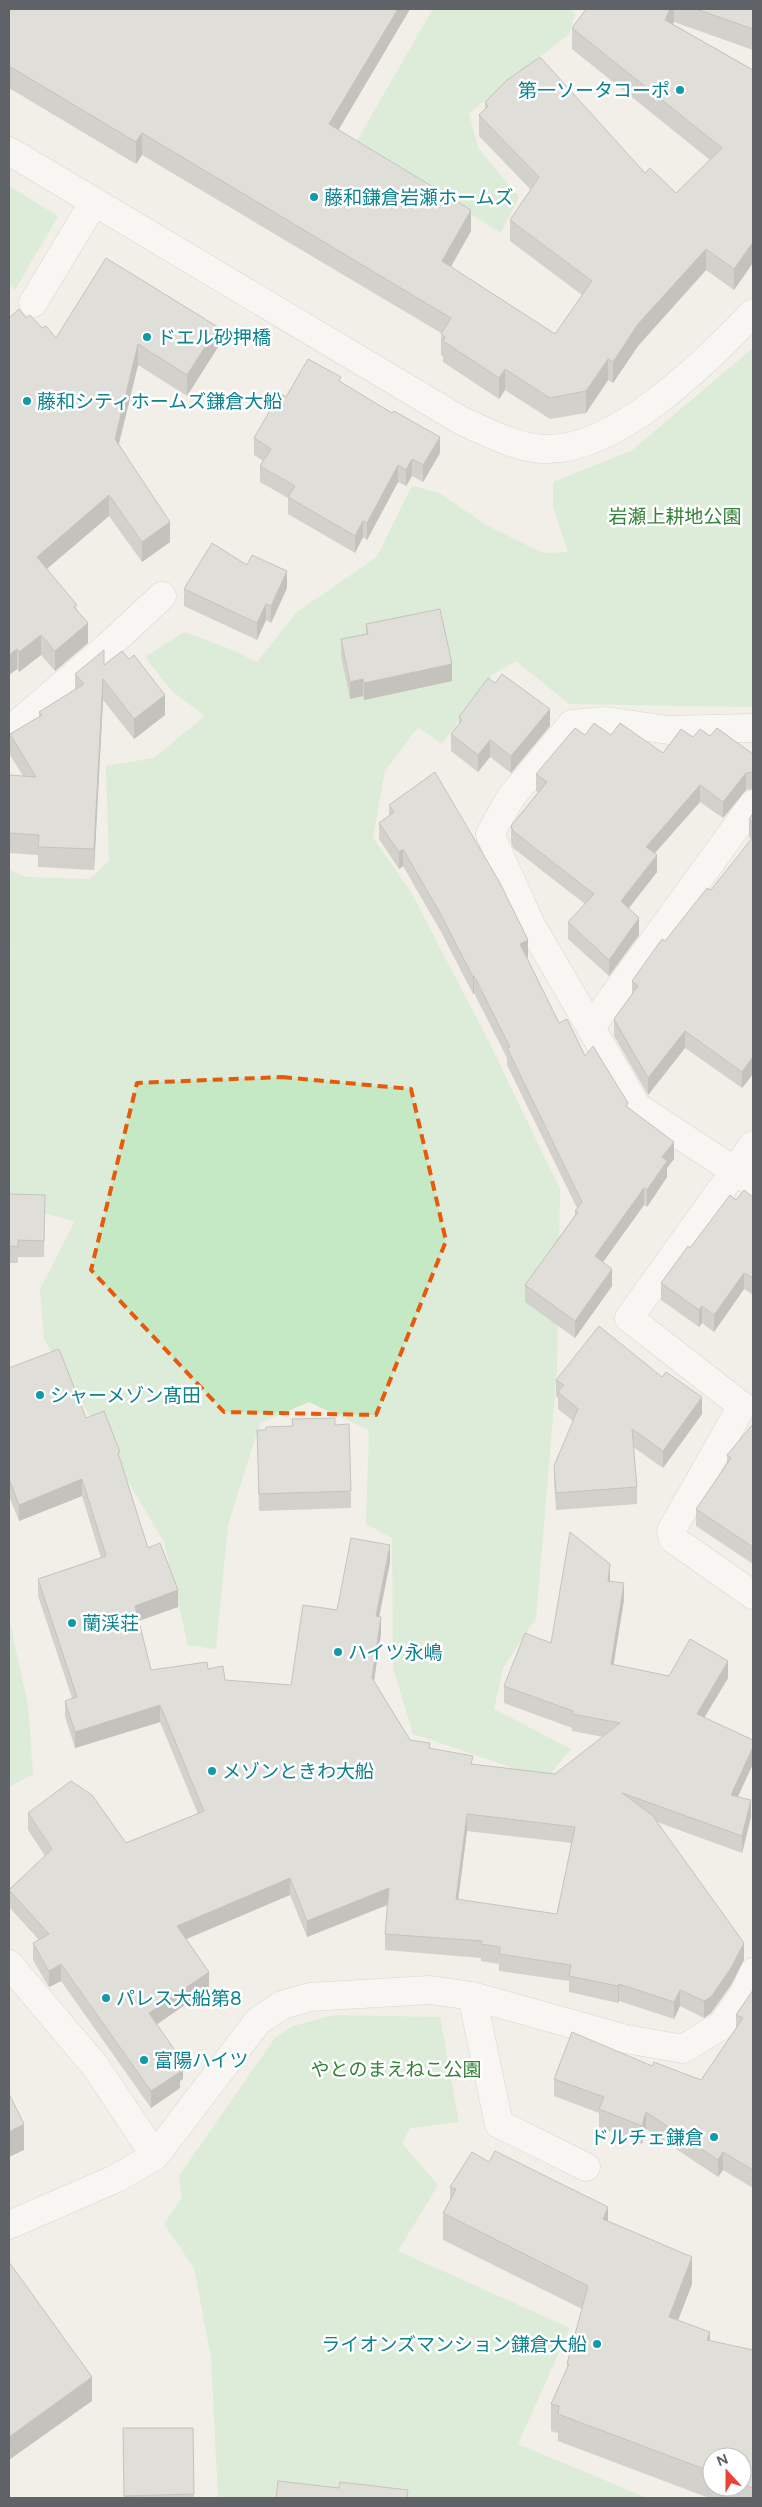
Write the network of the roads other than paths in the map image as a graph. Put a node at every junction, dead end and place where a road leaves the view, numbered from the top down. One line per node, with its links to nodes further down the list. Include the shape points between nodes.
1 (9, 150): 2 (street)
2 (94, 202): 3 (street); 4 (street, via 462,421 504,440 544,449 575,446 627,423 687,375)
3 (33, 304)
4 (753, 313)
5 (162, 596): 7 (street)
6 (753, 728): 9 (street, via 668,730 606,721 572,724 511,797 490,834 532,925)
7 (9, 731)
8 (753, 804): 9 (street)
9 (592, 1026): 11 (street, via 637,1107)
10 (753, 1144): 11 (street)
11 (744, 1176): 12 (street, via 628,1318)
12 (748, 1411): 13 (street, via 671,1531 674,1539)
13 (753, 1595)
14 (9, 1964): 17 (street, via 96,2067)
15 (753, 1972): 16 (street, via 745,1992 722,2025 683,2049 626,2039)
16 (472, 1996): 17 (street, via 430,1990 310,1997 282,2005 258,2021); 18 (street, via 499,2124)
17 (154, 2156): 19 (street, via 115,2179)
18 (586, 2167)
19 (9, 2226)

